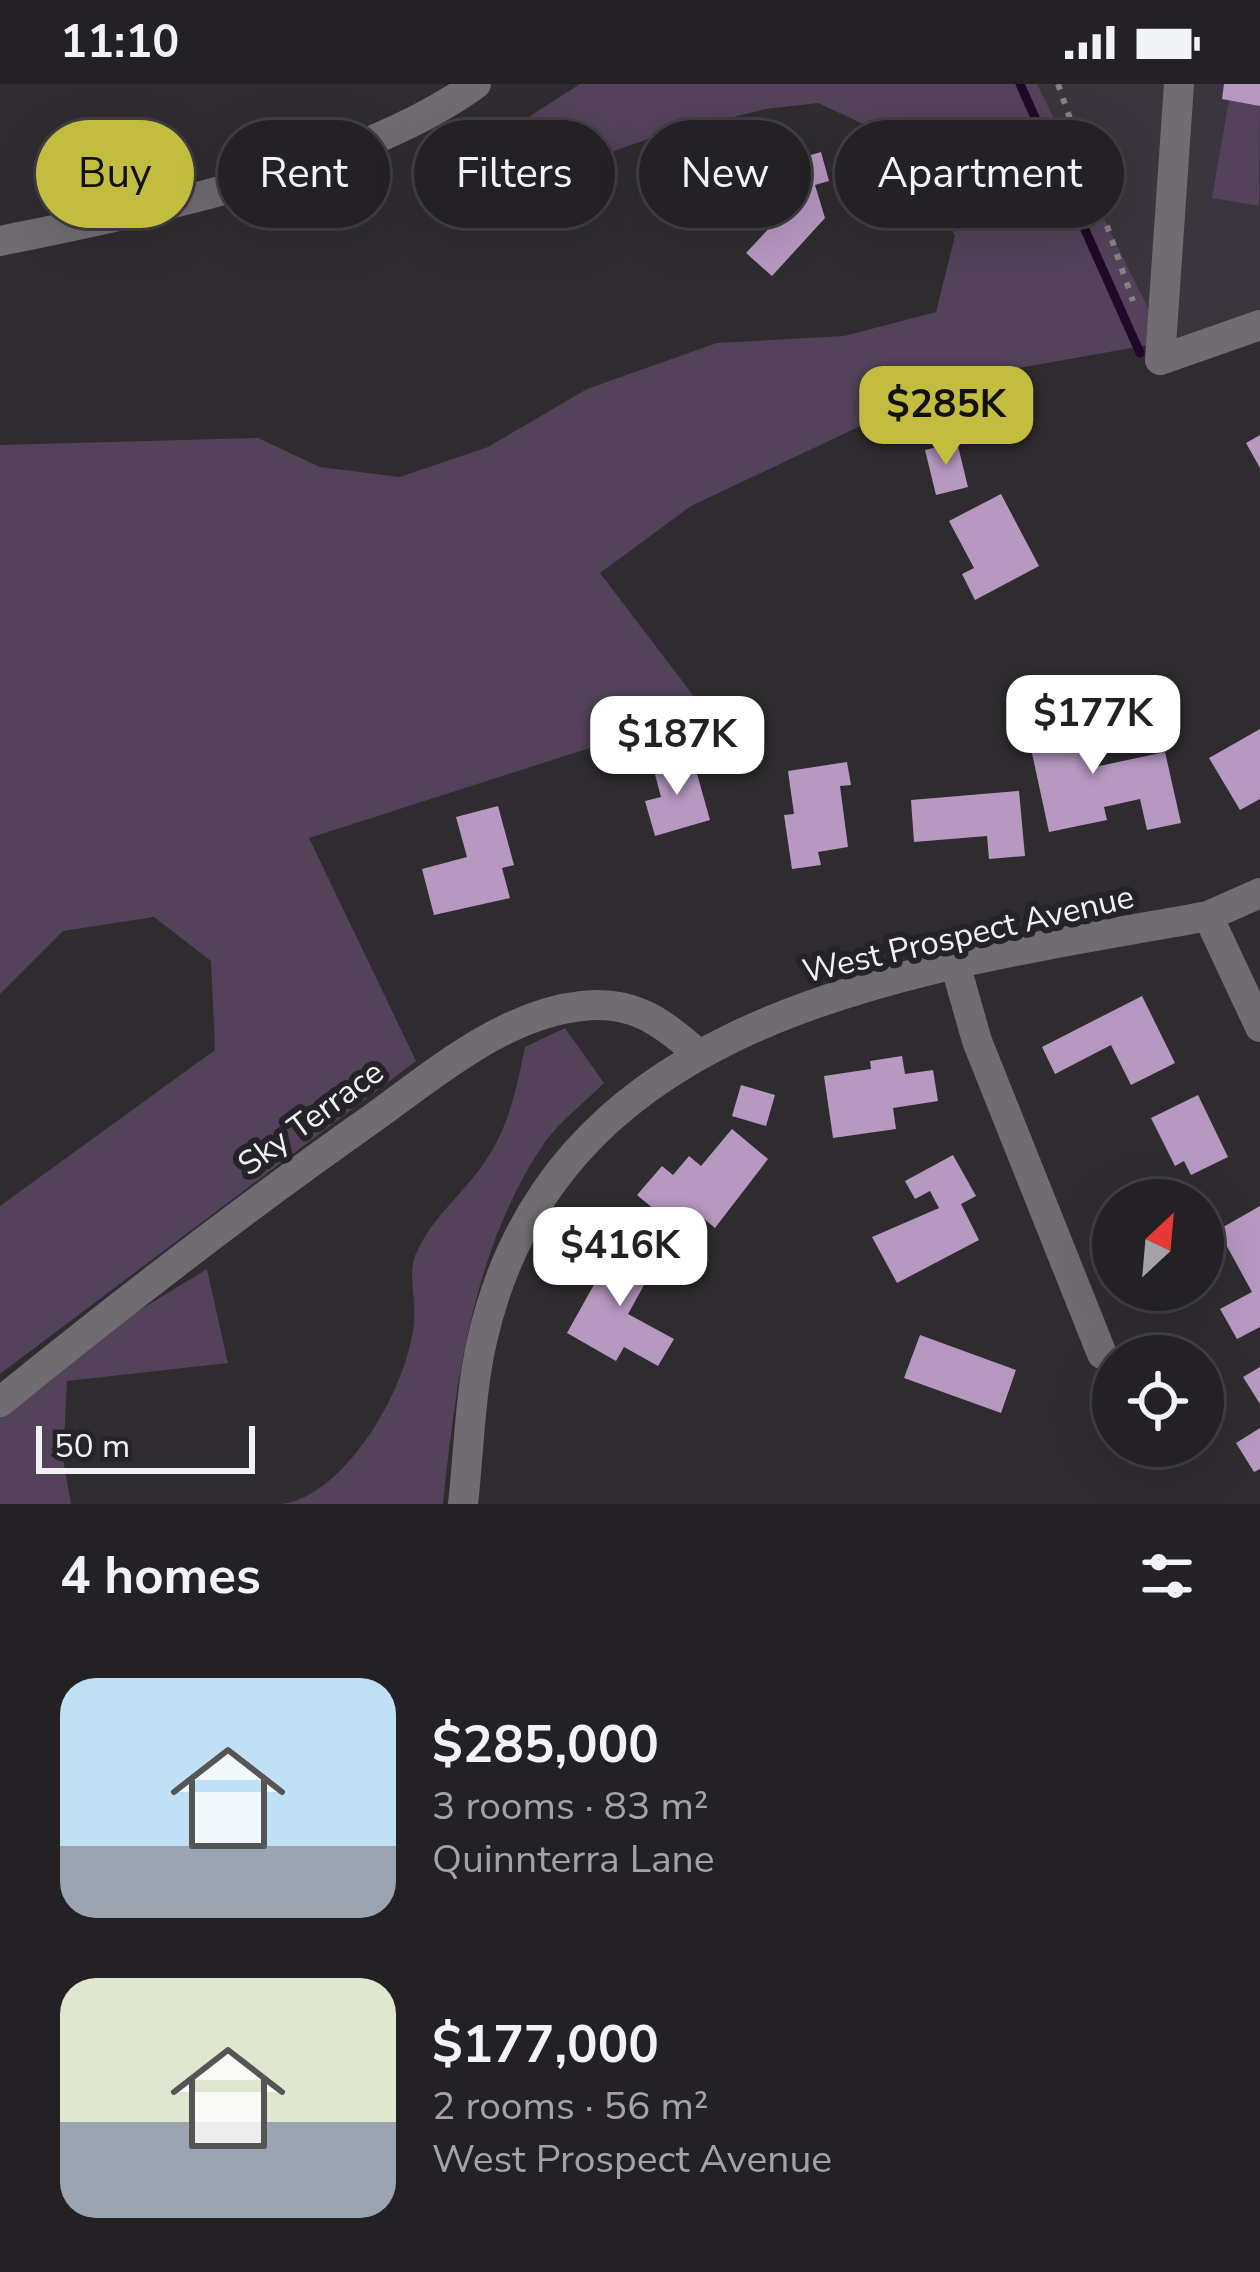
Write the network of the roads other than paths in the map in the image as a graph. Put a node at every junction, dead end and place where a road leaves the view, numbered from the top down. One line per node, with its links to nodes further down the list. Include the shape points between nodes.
1 (476, 84): 3 (street, via 371,140 219,190)
2 (1179, 84): 4 (street, via 1160,360)
3 (0, 241)
4 (1260, 325)
5 (1260, 893): 6 (street, West Prospect Avenue)
6 (1208, 916): 7 (street, West Prospect Avenue); 8 (street)
7 (956, 967): 9 (street, West Prospect Avenue, via 827,998); 10 (street, via 977,1041)
8 (1260, 1027)
9 (696, 1052): 11 (street, Sky Terrace, via 653,1015 582,1006 444,1064 270,1188); 12 (street, West Prospect Avenue, via 604,1119 547,1188 513,1253 482,1341)
10 (1094, 1335)
11 (0, 1402)
12 (463, 1504)

